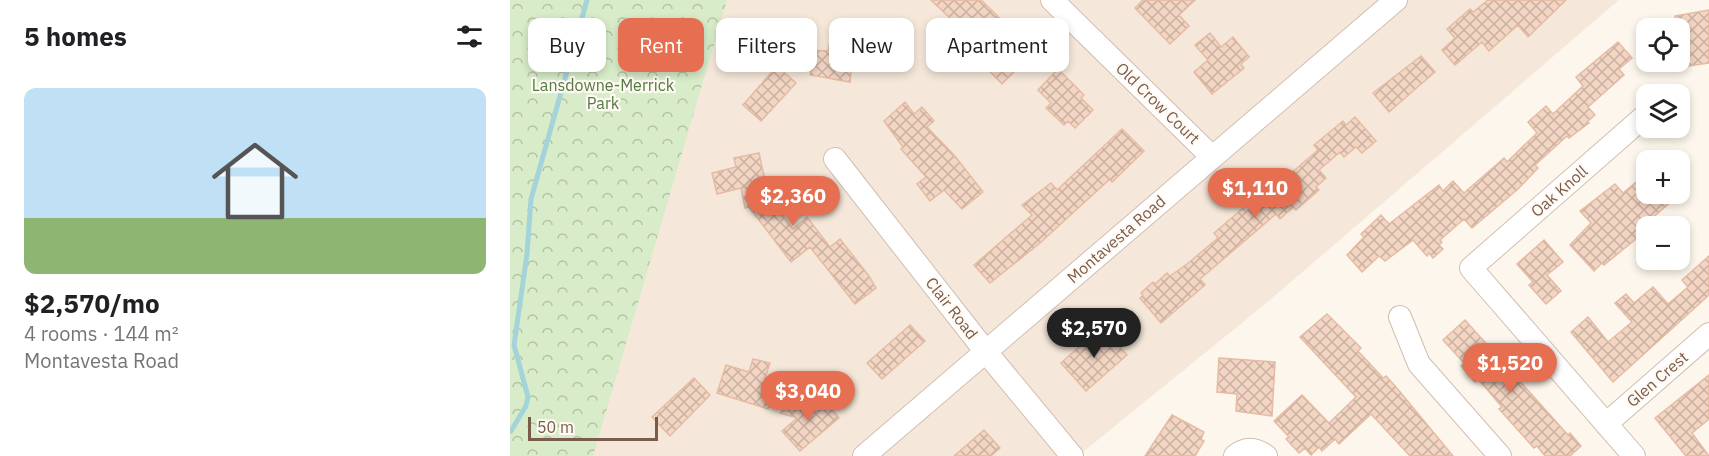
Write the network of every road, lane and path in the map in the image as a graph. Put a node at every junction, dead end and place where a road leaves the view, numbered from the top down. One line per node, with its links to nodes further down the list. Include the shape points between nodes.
1 (1052, 0): 4 (street, Old Crow Court)
2 (1395, 0): 4 (street, Montavesta Road)
3 (1636, 124): 9 (street, Oak Knoll, via 1471,268)
4 (1211, 156): 8 (street, Montavesta Road)
5 (835, 159): 8 (street, Clair Road)
6 (1400, 318): 14 (street, via 1419,364)
7 (1709, 334): 9 (street, Glen Crest)
8 (986, 352): 10 (street, Montavesta Road); 11 (street, Clair Road)
9 (1606, 424): 15 (street)
10 (864, 456)
11 (1072, 456)
12 (1235, 456): 13 (street, via 1256,450)
13 (1266, 456)
14 (1500, 456)
15 (1634, 456)

